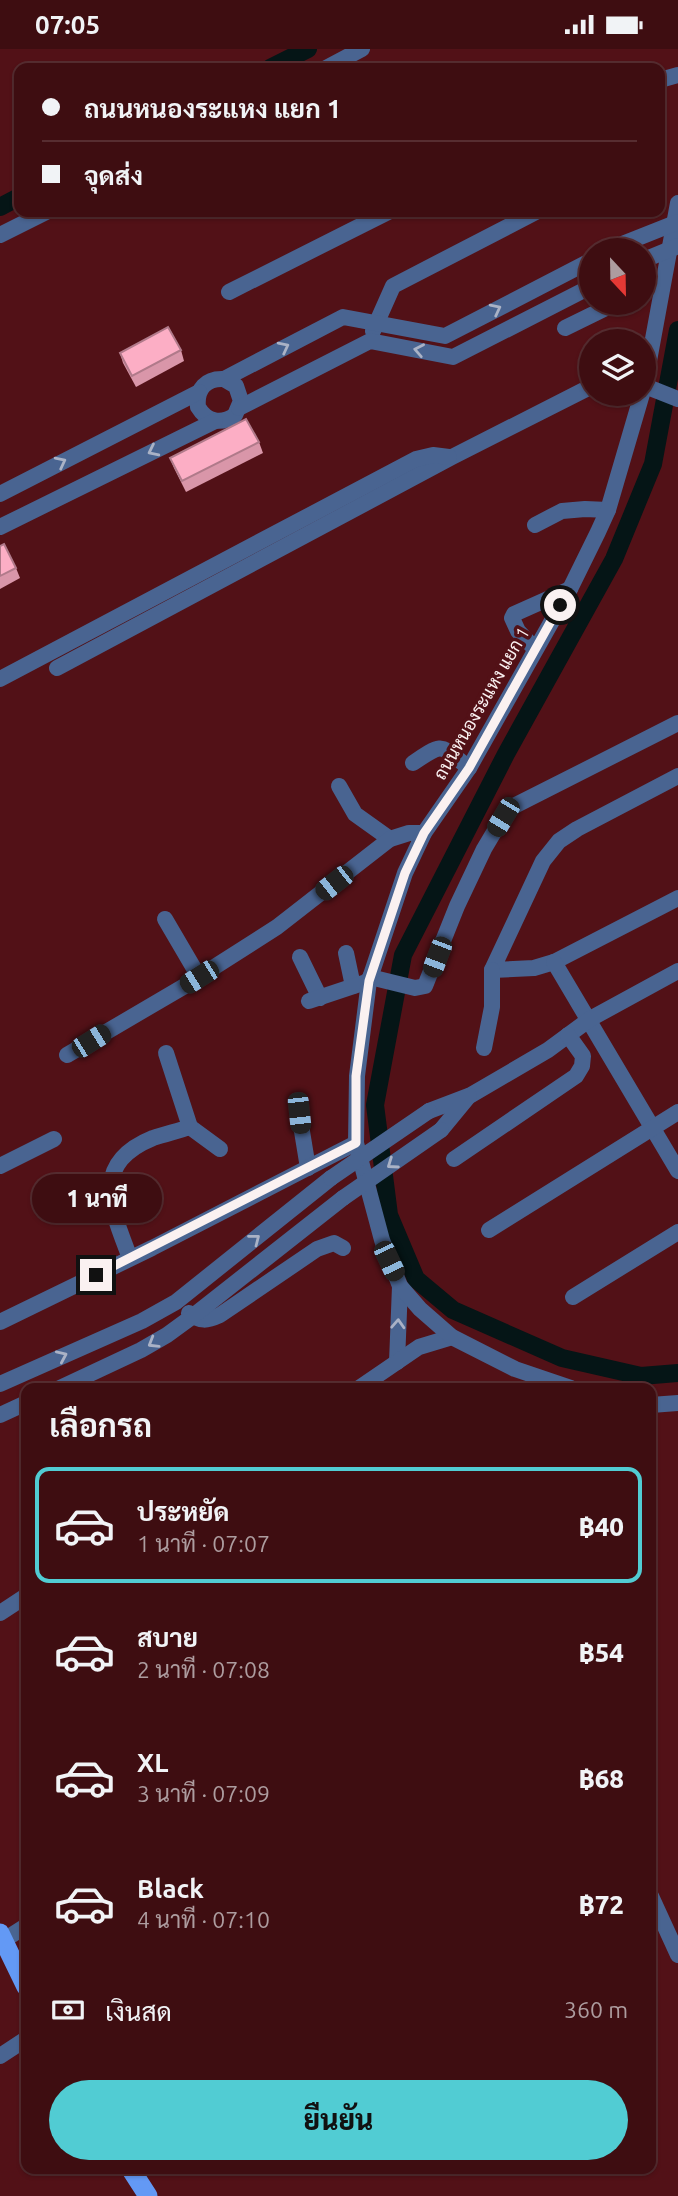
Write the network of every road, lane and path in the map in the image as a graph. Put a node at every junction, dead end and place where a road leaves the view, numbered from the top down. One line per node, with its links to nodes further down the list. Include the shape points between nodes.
1 (362, 49): 2 (street)
2 (335, 63)
3 (678, 203): 13 (street)
4 (36, 217): 8 (street)
5 (378, 217): 15 (street)
6 (526, 217): 18 (street, via 393,286)
7 (678, 222): 9 (street, bridge)
8 (0, 235)
9 (639, 238)
10 (678, 246): 11 (street, bridge)
11 (656, 255)
12 (579, 267): 18 (street, one-way to 12, via 445,336)
13 (663, 279): 14 (street); 20 (street)
14 (656, 283)
15 (229, 292)
16 (579, 293): 21 (street, one-way to 21, via 453,357)
17 (592, 315): 19 (street)
18 (375, 322): 21 (street); 22 (street, one-way to 18, via 344,317)
19 (565, 328)
20 (654, 329)
21 (370, 341): 28 (street)
22 (224, 379): 24 (street, via 209,381); 28 (street, via 236,386)
23 (656, 387): 26 (street)
24 (199, 392): 29 (street, via 198,407 207,419); 31 (street, one-way to 24)
25 (579, 393): 30 (street)
26 (672, 396)
27 (638, 406): 32 (street, ถนนหนองระแหง แยก 1)
28 (239, 408): 29 (street, via 229,419)
29 (215, 421): 34 (street, one-way to 34)
30 (452, 457): 37 (street); 38 (street, via 416,459)
31 (0, 493)
32 (608, 510): 33 (street, via 562,511); 35 (street, ถนนหนองระแหง แยก 1)
33 (535, 525)
34 (0, 527)
35 (570, 589): 36 (street, ถนนหนองระแหง แยก 1); 36 (street, via 514,614 519,631)
36 (535, 649): 41 (street, ถนนหนองระแหง แยก 1)
37 (57, 668)
38 (0, 679)
39 (678, 723): 54 (street, via 508,812 473,871 422,988)
40 (413, 763): 41 (street, via 440,747)
41 (469, 768): 44 (street, ถนนหนองระแหง แยก 1)
42 (678, 776): 51 (street, via 559,841 543,861)
43 (338, 786): 45 (street, via 355,814)
44 (424, 833): 45 (street, via 409,832); 54 (street, ถนนหนองระแหง แยก 1)
45 (390, 839): 53 (street, via 277,927)
46 (678, 898): 50 (street)
47 (165, 919): 53 (street)
48 (346, 953): 54 (street)
49 (300, 957): 54 (street, via 315,1000)
50 (554, 962): 51 (street); 55 (street)
51 (492, 970): 57 (street, via 492,1007)
52 (678, 971): 55 (street)
53 (199, 977): 59 (street)
54 (364, 981): 66 (street, ถนนหนองระแหง แยก 1)
55 (590, 1019): 56 (street); 64 (street)
56 (568, 1035): 60 (street); 68 (street, via 583,1056 576,1076)
57 (484, 1048)
58 (166, 1052): 63 (street)
59 (67, 1055)
60 (471, 1095): 78 (street, one-way to 60, bridge, via 331,1178 429,1111); 79 (street, one-way to 79, bridge, via 441,1130 344,1198)
61 (678, 1112): 64 (street)
62 (299, 1113): 70 (street)
63 (190, 1127): 67 (street); 75 (street, via 151,1139 128,1153 114,1169 109,1183 111,1198)
64 (654, 1127): 71 (street); 72 (street)
65 (54, 1139): 69 (street)
66 (356, 1143): 70 (street); 76 (street, ถนนหนองระแหง แยก 1, via 382,1240)
67 (220, 1149)
68 (454, 1159)
69 (0, 1166)
70 (308, 1168): 75 (street)
71 (678, 1171)
72 (489, 1230)
73 (678, 1232): 77 (street)
74 (343, 1248): 79 (street, via 334,1243 317,1249 220,1315 208,1320)
75 (130, 1258): 80 (street)
76 (400, 1286): 81 (street, ถนนหนองระแหง แยก 1); 82 (street, one-way to 76)
77 (573, 1297)
78 (176, 1301): 79 (street); 86 (street, one-way to 78, via 142,1321)
79 (193, 1316): 83 (street, one-way to 83, via 141,1350)
80 (0, 1322)
81 (452, 1337): 82 (street, via 419,1347); 85 (street, ถนนหนองระแหง แยก 1, via 515,1369)
82 (397, 1362): 84 (street)
83 (71, 1383)
84 (366, 1383)
85 (556, 1383)
86 (0, 1384)
87 (678, 1403): 89 (street)
88 (21, 1405): 90 (street)
89 (656, 1405)
90 (0, 1415)
91 (21, 1599): 92 (street)
92 (0, 1613)
93 (656, 1907): 96 (street)
94 (21, 1928): 95 (street)
95 (2, 1936): 97 (main road)
96 (678, 1955)
97 (21, 1976)
98 (21, 2042): 99 (street)
99 (0, 2056)
100 (134, 2174): 101 (main road)
101 (148, 2196)

